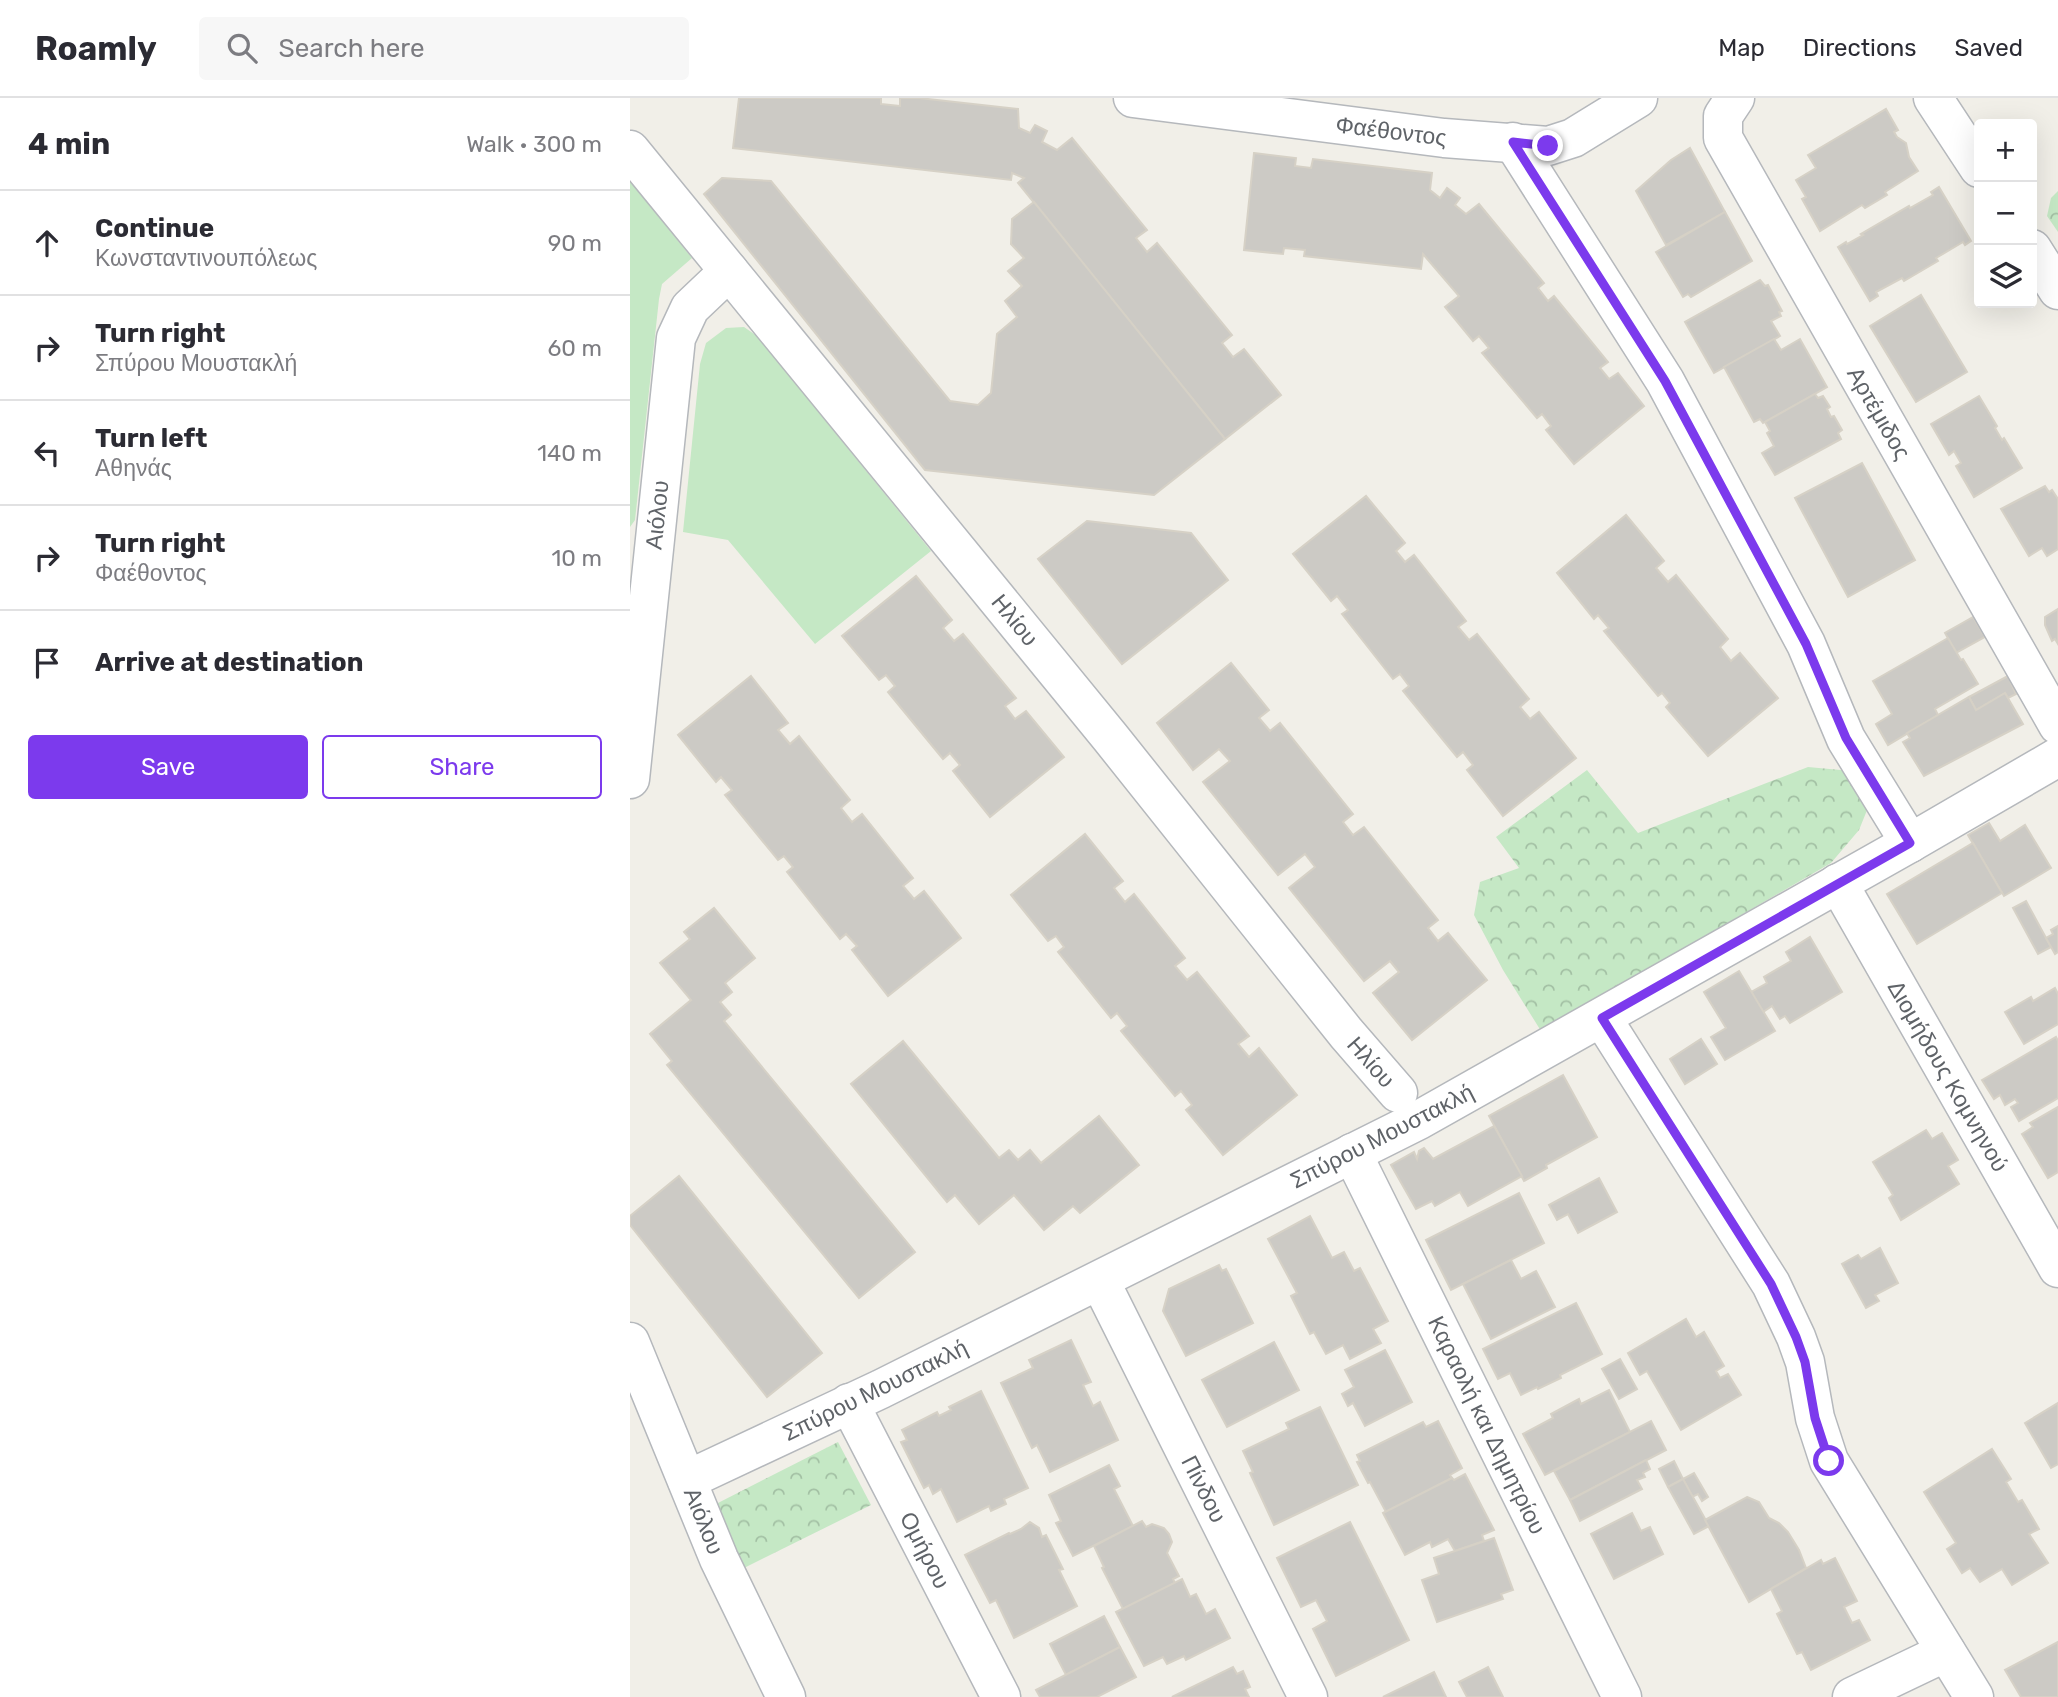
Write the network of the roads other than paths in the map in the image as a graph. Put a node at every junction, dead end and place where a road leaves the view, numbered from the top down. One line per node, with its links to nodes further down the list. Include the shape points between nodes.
1 (1133, 98): 5 (street, Φαέθοντος)
2 (1638, 98): 6 (street, Φαέθοντος, via 1573,138 1548,146)
3 (1735, 98): 12 (street, Αρτέμιδος, via 1723,116 1723,138)
4 (1933, 98): 8 (street)
5 (1317, 110): 6 (street, Φαέθοντος, via 1444,138)
6 (1513, 142): 15 (street, via 1665,381 1806,644 1846,738)
7 (630, 150): 10 (street, Ηλίου)
8 (1974, 161)
9 (2037, 257): 11 (street)
10 (730, 271): 14 (street, Αιόλου, via 690,308 676,338); 18 (street, Ηλίου)
11 (2058, 290)
12 (2058, 725)
13 (2058, 757): 15 (street, Σπύρου Μουστακλή)
14 (630, 779)
15 (1910, 843): 16 (street, Σπύρου Μουστακλή)
16 (1838, 883): 17 (street, Σπύρου Μουστακλή); 20 (street, Διομήδους Κομνηνού)
17 (1602, 1018): 19 (street, Σπύρου Μουστακλή); 25 (street, via 1771,1284 1805,1362 1829,1461)
18 (1398, 1093)
19 (1352, 1153): 21 (street, Σπύρου Μουστακλή); 29 (street, Καραολή και Δημητρίου)
20 (2058, 1268)
21 (1100, 1281): 23 (street, Σπύρου Μουστακλή); 28 (street, Πίνδου)
22 (630, 1342): 24 (street, Αιόλου)
23 (849, 1403): 24 (street, Σπύρου Μουστακλή); 27 (street, Ομήρου)
24 (687, 1480): 26 (street, Αιόλου, via 719,1559)
25 (1946, 1653): 30 (street); 31 (street)
26 (786, 1697)
27 (1001, 1697)
28 (1308, 1697)
29 (1622, 1697)
30 (1852, 1697)
31 (1974, 1697)

